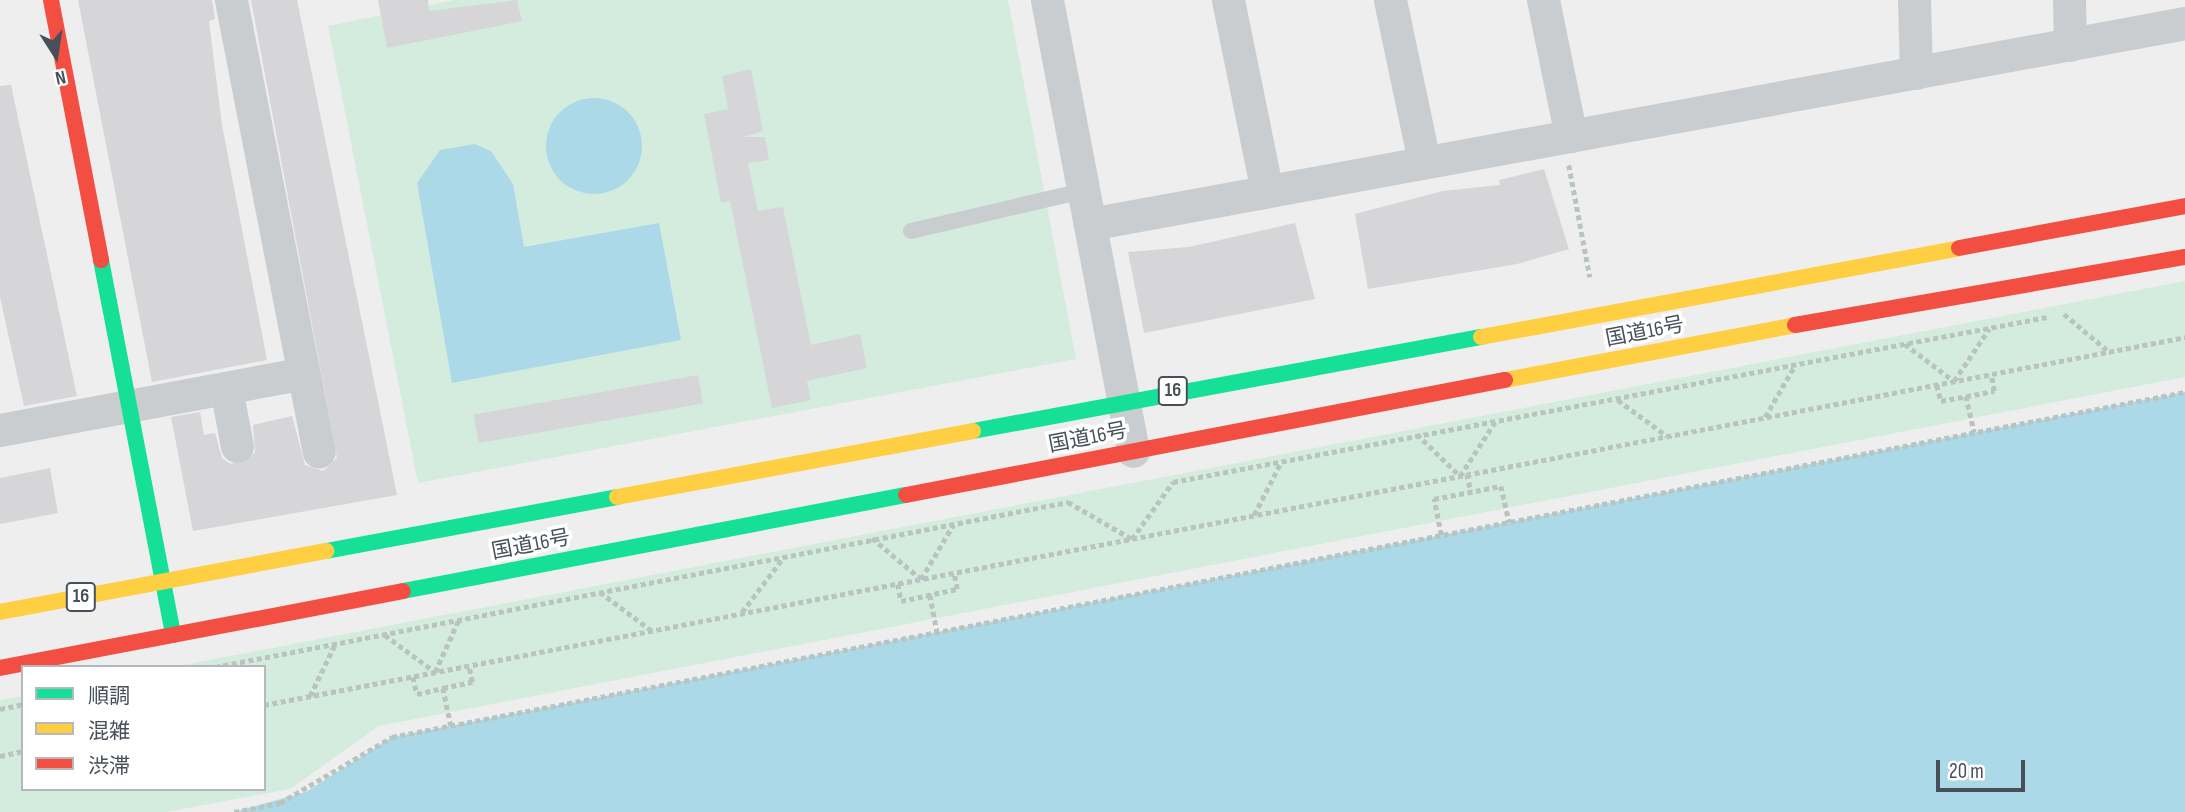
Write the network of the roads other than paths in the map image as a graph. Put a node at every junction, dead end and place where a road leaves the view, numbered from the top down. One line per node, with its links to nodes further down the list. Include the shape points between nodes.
1 (51, 0): 23 (main road)
2 (231, 0): 20 (street)
3 (1047, 0): 14 (street)
4 (1228, 0): 15 (street)
5 (1390, 0): 13 (street)
6 (1543, 0): 12 (street)
7 (1914, 0): 11 (street)
8 (2069, 0): 10 (street)
9 (2185, 23): 10 (street)
10 (2070, 44): 11 (street)
11 (1916, 73): 12 (street)
12 (1567, 136): 13 (street)
13 (1424, 162): 15 (street)
14 (1083, 191): 17 (street); 18 (lane)
15 (1267, 191): 17 (street)
16 (2185, 206): 22 (main road, 国道16号 / 16)
17 (1090, 224): 22 (street)
18 (911, 231)
19 (2185, 257): 26 (main road, 国道16号, via 1934,298)
20 (304, 373): 21 (street); 27 (street)
21 (226, 388): 23 (street); 25 (street)
22 (1123, 401): 26 (street); 28 (main road, 国道16号 / 16)
23 (129, 406): 24 (street); 28 (main road)
24 (0, 430)
25 (237, 446)
26 (1133, 451): 30 (main road, 国道16号)
27 (319, 452)
28 (163, 581): 29 (main road, 国道16号 / 16); 30 (main road)
29 (0, 612)
30 (173, 635): 31 (main road, 国道16号)
31 (0, 668)

